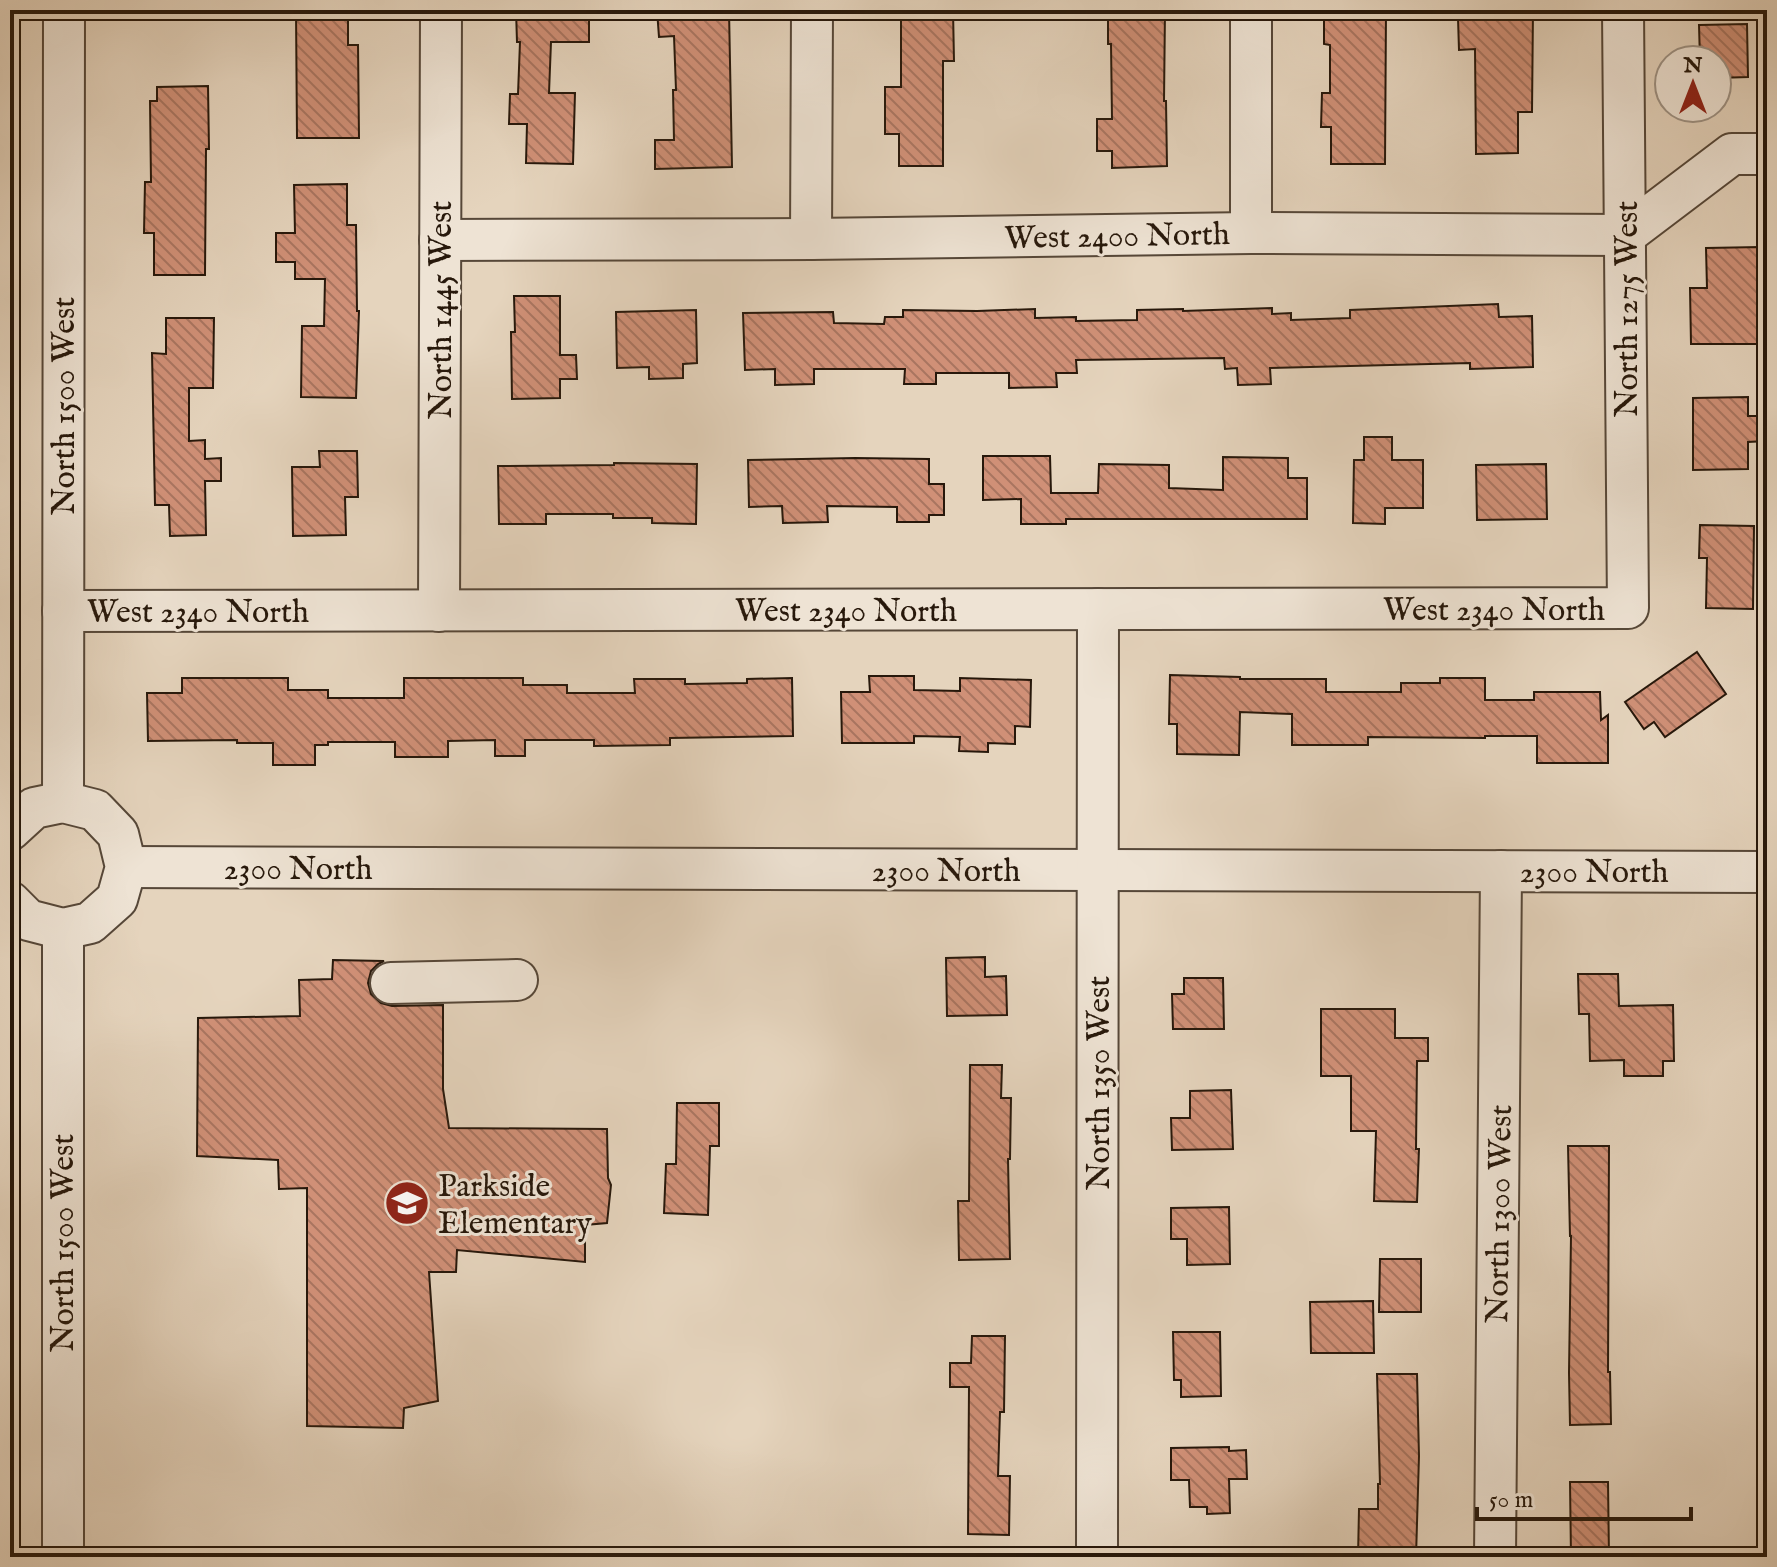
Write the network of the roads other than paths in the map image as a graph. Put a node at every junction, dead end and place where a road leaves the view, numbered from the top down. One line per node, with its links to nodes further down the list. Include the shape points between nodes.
1 (64, 10): 13 (street, North 1500 West)
2 (441, 10): 10 (street, North 1445 West)
3 (812, 10): 9 (street)
4 (1251, 10): 7 (street)
5 (1623, 10): 8 (street, North 1275 West)
6 (1767, 154): 8 (street, via 1732,154)
7 (1251, 233): 8 (street, West 2400 North); 9 (street, West 2400 North)
8 (1625, 235): 11 (street, North 1275 West)
9 (811, 239): 10 (street, West 2400 North)
10 (440, 240): 14 (street, North 1445 West)
11 (1628, 608): 12 (street, West 2340 North)
12 (1098, 609): 14 (street, West 2340 North); 18 (street, North 1350 West)
13 (63, 611): 14 (street, West 2340 North); 15 (street, North 1500 West)
14 (439, 611)
15 (63, 802): 16 (street, via 34,808); 17 (street, via 95,810 118,834)
16 (10, 830)
17 (126, 867): 18 (street, 2300 North); 22 (street, via 117,899 90,923)
18 (1098, 870): 19 (street, 2300 North); 26 (street, North 1350 West)
19 (1501, 871): 20 (street, 2300 North); 27 (street, North 1300 West)
20 (1767, 872)
21 (10, 902): 22 (street, via 28,920)
22 (63, 929): 25 (street, North 1500 West)
23 (517, 980): 24 (street)
24 (391, 983)
25 (63, 1557)
26 (1097, 1557)
27 (1495, 1557)

